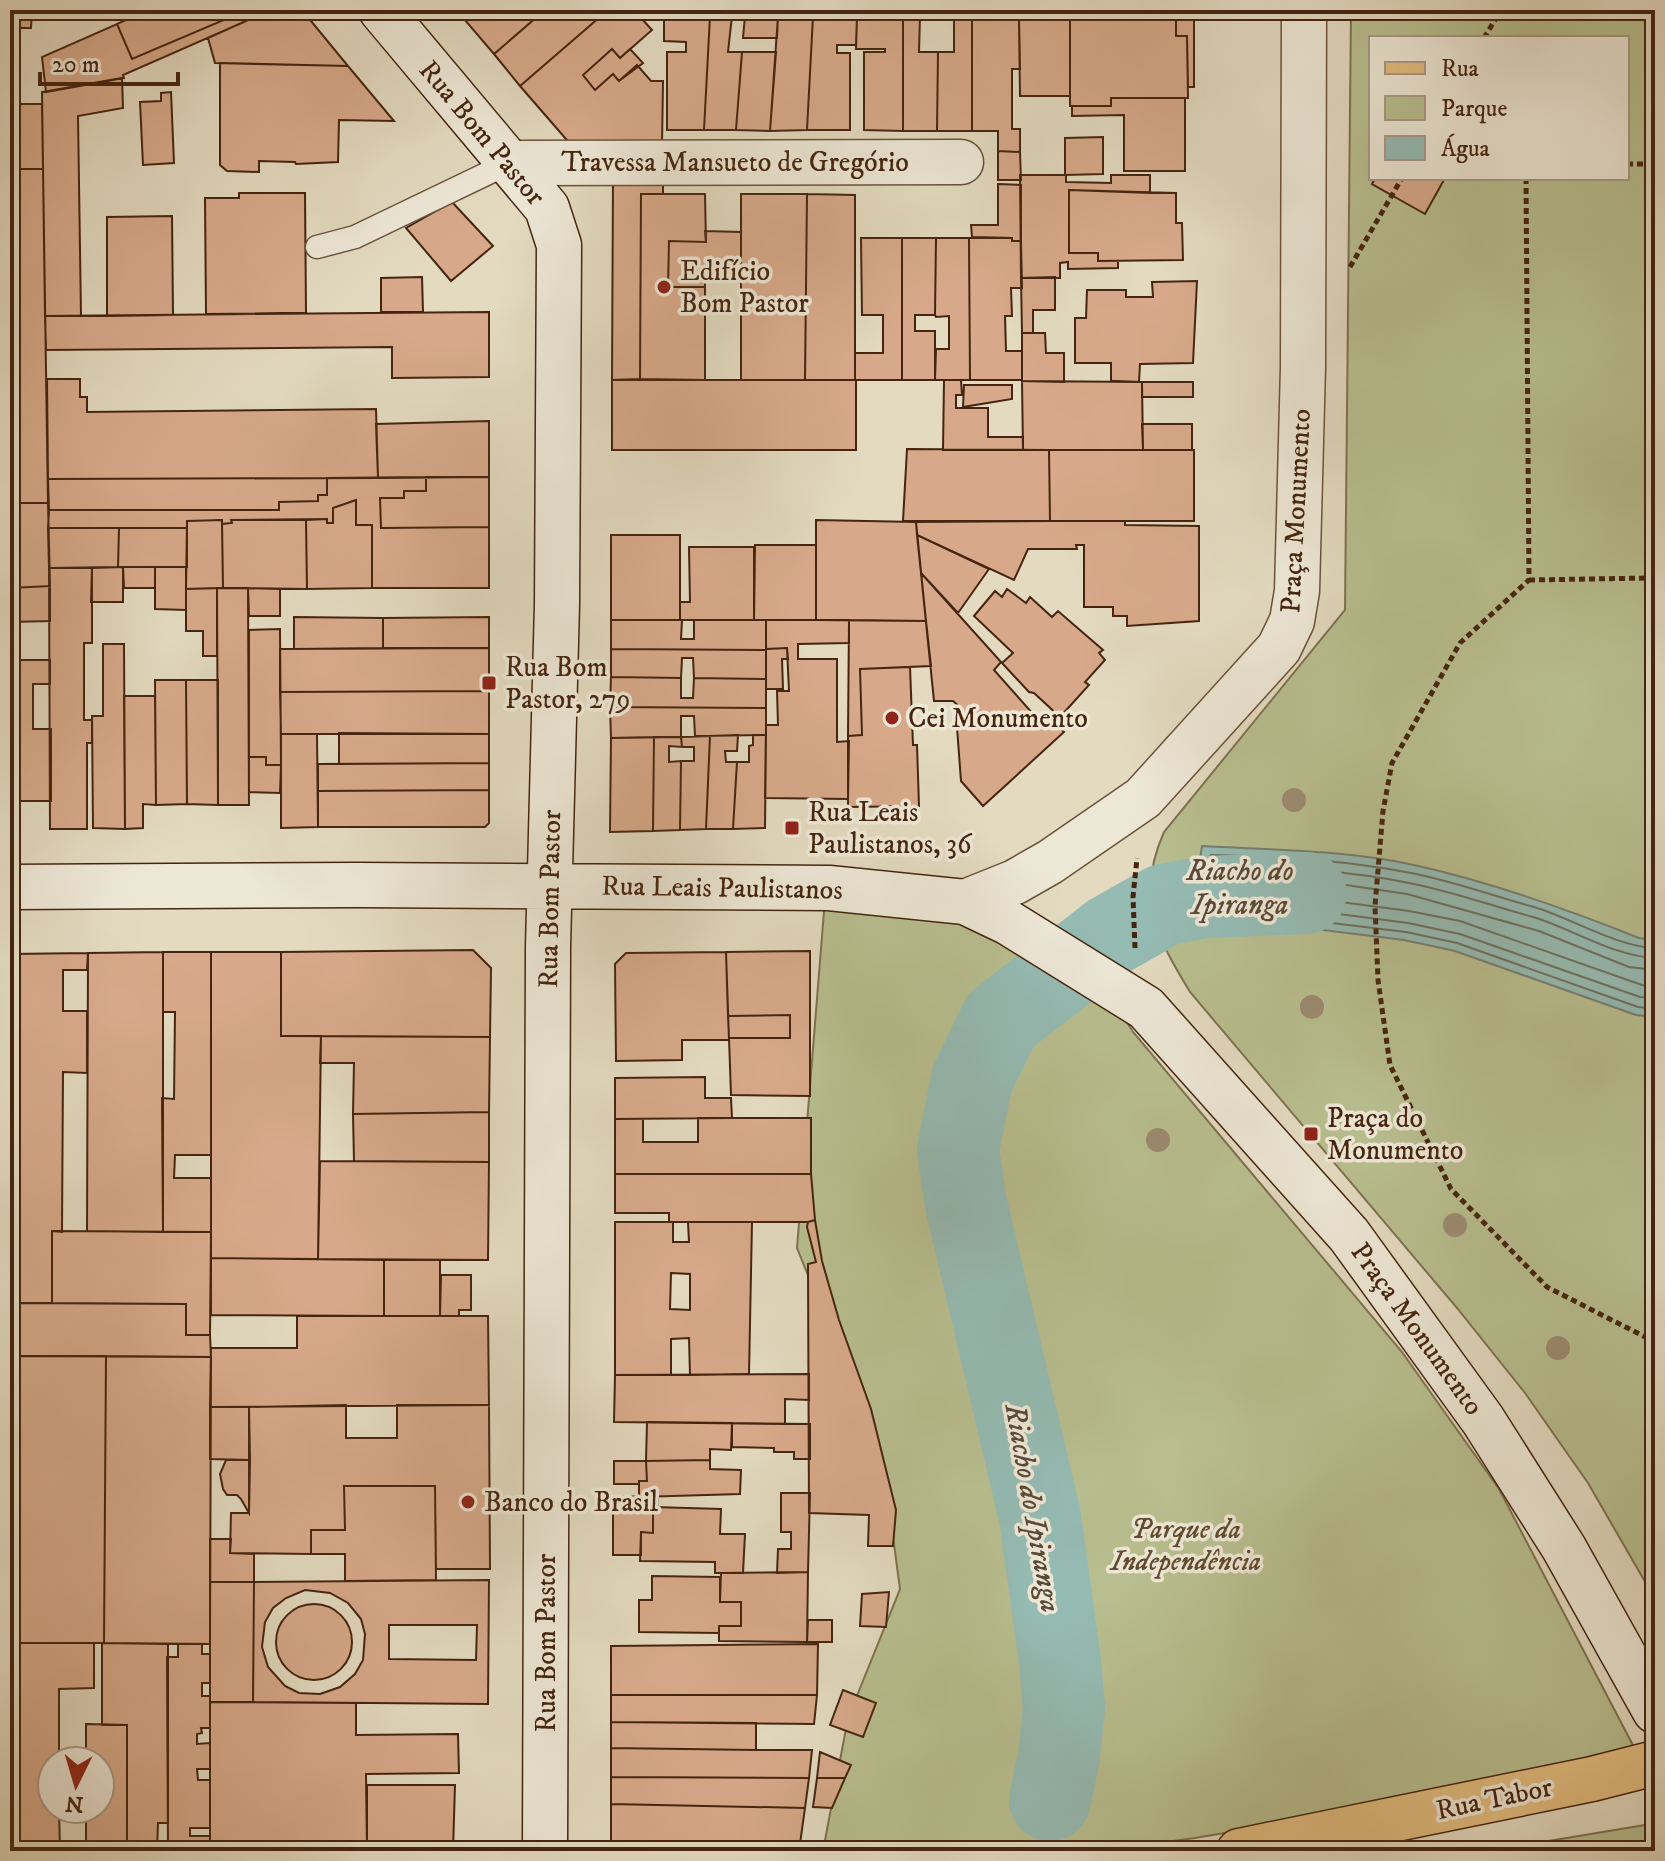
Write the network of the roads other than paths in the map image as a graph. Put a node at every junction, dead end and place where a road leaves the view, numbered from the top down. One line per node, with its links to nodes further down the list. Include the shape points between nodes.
1 (381, 10): 4 (main road, Rua Bom Pastor)
2 (1304, 10): 8 (main road, Praça Monumento, via 1303,358 1292,621 1279,648 1143,798 1050,862)
3 (961, 162): 4 (main road, Travessa Mansueto de Gregório)
4 (509, 163): 5 (lane, via 355,237); 6 (main road, Rua Bom Pastor, via 547,208 559,245)
5 (317, 247)
6 (549, 886): 7 (main road, Rua Leais Paulistanos); 8 (main road, Rua Leais Paulistanos, via 829,888); 12 (main road, Rua Bom Pastor)
7 (10, 887)
8 (965, 902): 9 (main road, Rua Leais Paulistanos, via 1009,923)
9 (1121, 993): 10 (main road, Praça Monumento, via 1146,1008 1349,1235 1483,1420 1564,1548)
10 (1655, 1711)
11 (1655, 1763): 13 (main road, Rua Tabor)
12 (545, 1851)
13 (1239, 1851)

